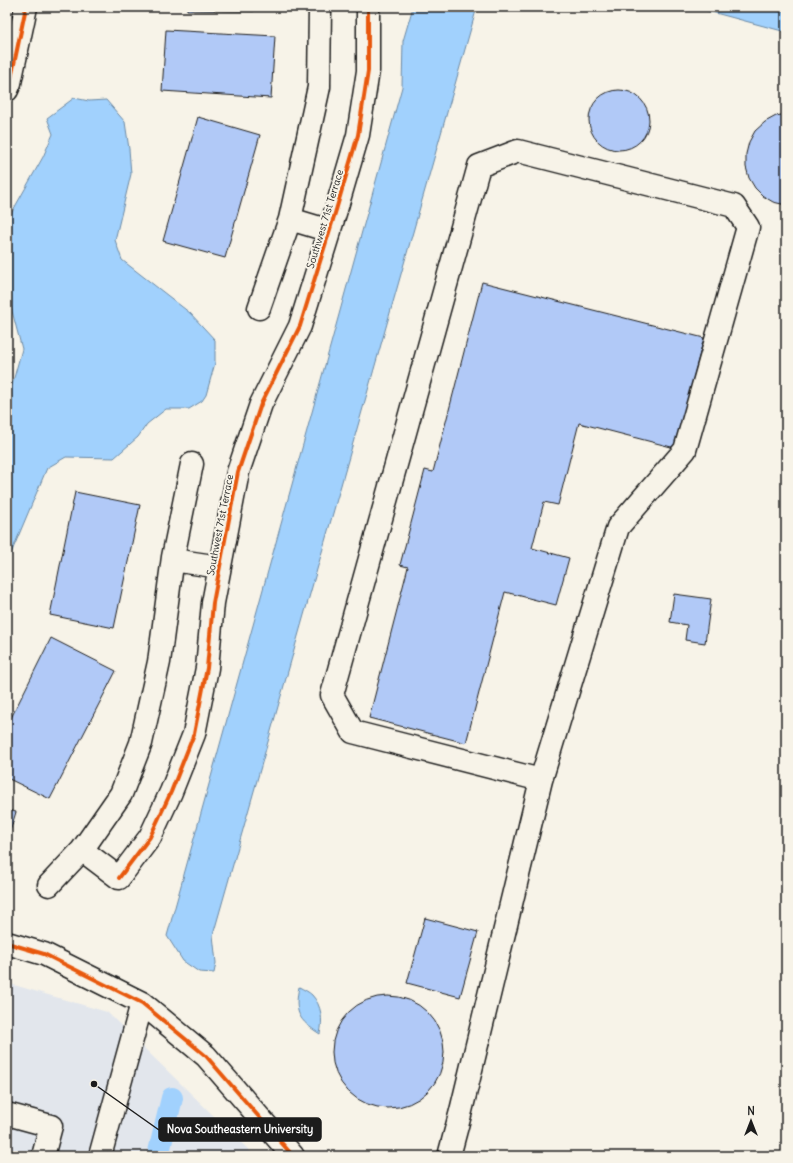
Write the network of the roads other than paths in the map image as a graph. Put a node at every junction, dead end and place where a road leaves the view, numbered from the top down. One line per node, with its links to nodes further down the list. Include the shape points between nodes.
1 (26, 7): 4 (street)
2 (320, 7): 5 (street, via 319,87)
3 (368, 7): 6 (street, Southwest 71st Terrace, via 368,71 358,135)
4 (7, 90)
5 (290, 219): 6 (street); 7 (street)
6 (330, 231): 10 (street, Southwest 71st Terrace, via 300,326 261,404 241,465)
7 (259, 308)
8 (192, 464): 9 (street)
9 (173, 560): 10 (street); 12 (street, via 159,662 141,743 121,794)
10 (220, 567): 12 (street, Southwest 71st Terrace, via 213,602 207,668 194,734 150,837 119,878)
11 (541, 780): 11 (street, via 618,527 685,450 748,227 734,206 518,151 479,166 332,695 352,732); 20 (street)
12 (82, 850): 13 (street)
13 (48, 885)
14 (7, 943): 15 (street, via 44,954)
15 (142, 1003): 18 (street); 19 (street, via 206,1056)
16 (7, 1114): 17 (street, via 51,1126)
17 (43, 1156)
18 (100, 1156)
19 (292, 1156)
20 (449, 1156)

